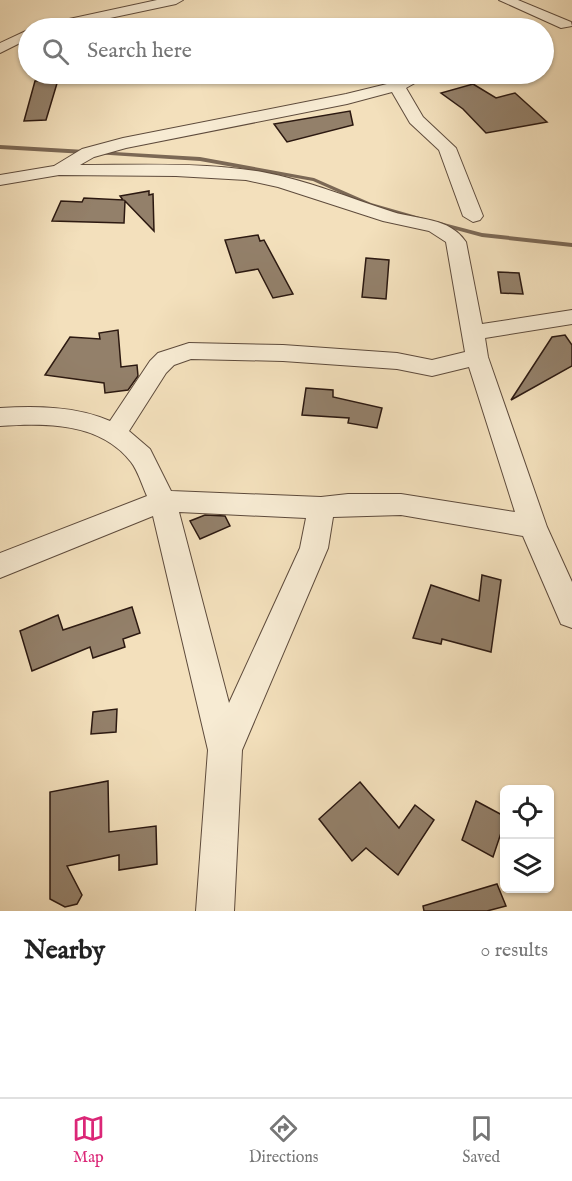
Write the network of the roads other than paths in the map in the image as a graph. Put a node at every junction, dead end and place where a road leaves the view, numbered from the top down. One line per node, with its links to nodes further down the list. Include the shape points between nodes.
1 (176, 0): 3 (street)
2 (512, 1): 4 (street)
3 (92, 18)
4 (569, 24): 5 (street)
5 (554, 27)
6 (18, 39): 7 (street)
7 (0, 49)
8 (401, 84): 9 (street)
9 (397, 86): 10 (street, via 123,143 88,153); 12 (street, via 416,120 447,148)
10 (59, 170): 11 (street); 14 (street, via 247,175 441,230 456,242)
11 (0, 180)
12 (473, 216)
13 (572, 317): 14 (street)
14 (474, 345): 16 (street, via 432,368 397,361 283,353 178,353 158,367); 19 (street)
15 (0, 417): 16 (street, via 35,415 90,422)
16 (116, 434): 17 (street, via 141,456)
17 (164, 501): 18 (street); 20 (street); 22 (street)
18 (321, 508): 19 (street, via 412,504); 22 (street, via 314,548)
19 (532, 527): 21 (street)
20 (0, 566)
21 (572, 615)
22 (225, 750): 23 (street)
23 (215, 911)

